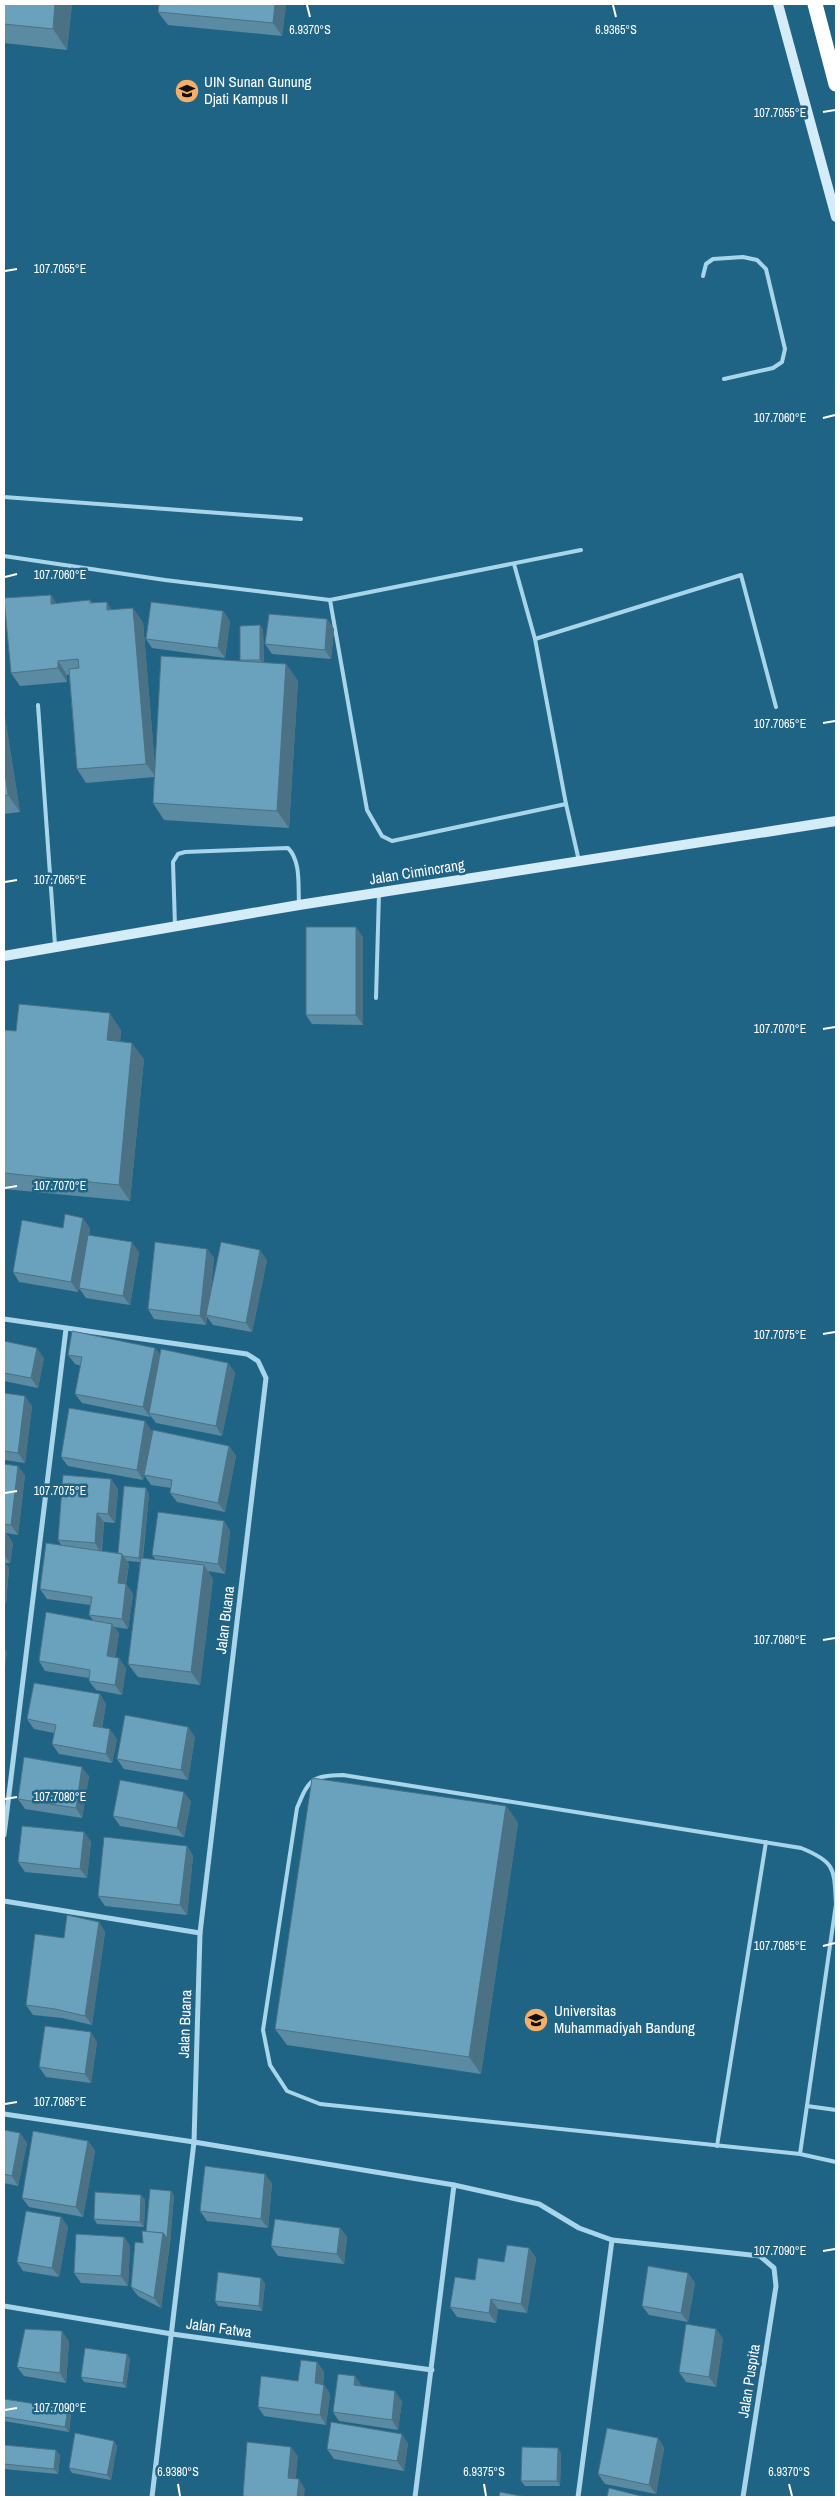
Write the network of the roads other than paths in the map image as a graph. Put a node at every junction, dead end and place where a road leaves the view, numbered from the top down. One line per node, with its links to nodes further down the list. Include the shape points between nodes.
1 (778, 4): 4 (main road)
2 (815, 4): 3 (highway)
3 (836, 84)
4 (836, 217)
5 (703, 276): 6 (lane, via 706,264 713,259 744,257 757,260 766,269 785,349 782,362 772,368)
6 (724, 379)
7 (4, 497): 8 (lane)
8 (302, 519)
9 (581, 550): 11 (lane)
10 (4, 556): 12 (lane)
11 (514, 564): 12 (lane); 13 (lane)
12 (330, 600): 16 (lane, via 367,810 382,836 392,841)
13 (535, 639): 15 (lane, via 741,576); 16 (lane)
14 (38, 705): 22 (lane)
15 (776, 707)
16 (566, 804): 18 (lane)
17 (836, 821): 18 (main road, Jalan Cimincrang)
18 (580, 862): 19 (main road, Jalan Cimincrang)
19 (379, 893): 20 (main road, Jalan Cimincrang); 24 (lane)
20 (299, 905): 21 (main road, Jalan Cimincrang); 21 (lane, via 295,860 288,848 185,852 178,854 173,862)
21 (175, 926): 22 (main road, Jalan Cimincrang)
22 (55, 947): 23 (main road, Jalan Cimincrang)
23 (4, 956)
24 (376, 998)
25 (4, 1319): 26 (street, Jalan Buana)
26 (66, 1329): 27 (street); 30 (street, Jalan Buana, via 247,1354 258,1361 266,1378)
27 (4, 1835)
28 (766, 1842): 31 (lane, via 802,1848 823,1857 835,1874 836,1904); 35 (lane); 35 (lane, via 343,1775 320,1776 306,1786 297,1808 263,2030 270,2065 287,2091 320,2104)
29 (4, 1901): 30 (street)
30 (200, 1933): 34 (street, Jalan Buana)
31 (807, 2106): 32 (lane); 36 (lane)
32 (836, 2110)
33 (4, 2114): 34 (street)
34 (194, 2142): 38 (street); 41 (street, Jalan Buana)
35 (718, 2146): 36 (lane)
36 (800, 2154): 37 (lane)
37 (836, 2162)
38 (454, 2185): 39 (street, via 539,2204 579,2228); 42 (street)
39 (612, 2240): 45 (street); 46 (street, Jalan Puspita, via 760,2256 774,2268 776,2286)
40 (4, 2306): 41 (street, Jalan Fatwa)
41 (172, 2334): 42 (street, Jalan Fatwa); 43 (street, Jalan Buana)
42 (432, 2370): 44 (street)
43 (152, 2497)
44 (415, 2497)
45 (578, 2497)
46 (743, 2497)

